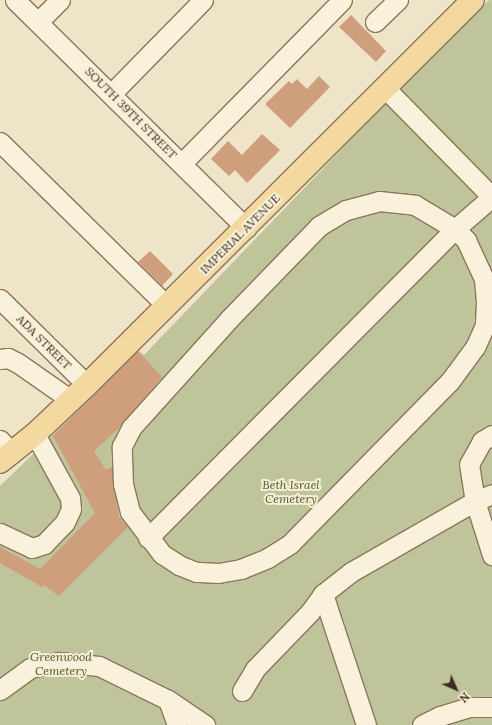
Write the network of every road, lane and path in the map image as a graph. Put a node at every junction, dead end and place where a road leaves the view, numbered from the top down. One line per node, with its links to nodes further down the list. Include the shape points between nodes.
1 (15, 0): 7 (street, SOUTH 39TH STREET)
2 (60, 0): 7 (street)
3 (203, 0): 10 (street)
4 (342, 0): 12 (street)
5 (398, 0): 8 (street)
6 (470, 1): 9 (main road, IMPERIAL AVENUE)
7 (38, 22): 10 (street, SOUTH 39TH STREET)
8 (375, 22)
9 (385, 88): 13 (street); 14 (main road, IMPERIAL AVENUE)
10 (112, 93): 12 (street, SOUTH 39TH STREET)
11 (0, 142): 17 (street)
12 (182, 163): 14 (street, SOUTH 39TH STREET)
13 (492, 197): 15 (street)
14 (246, 228): 17 (main road, IMPERIAL AVENUE)
15 (455, 229): 26 (street); 26 (street, via 415,205 380,201 362,204 332,217 305,240 229,319 131,428 122,446 122,484 130,512); 26 (street, via 466,240 484,279 485,325 475,347 450,381 290,544 262,561 241,569 218,573 196,572 179,565 162,554)
16 (0, 299): 19 (street, ADA STREET)
17 (167, 306): 19 (main road, IMPERIAL AVENUE)
18 (0, 359): 20 (street, via 8,358 18,363)
19 (87, 385): 20 (main road, IMPERIAL AVENUE)
20 (71, 400): 21 (main road, IMPERIAL AVENUE)
21 (35, 434): 23 (main road, IMPERIAL AVENUE); 25 (street, via 70,498 71,509 66,522 44,544 32,548)
22 (492, 435): 24 (street, via 482,441 469,464)
23 (4, 452)
24 (483, 498): 27 (street); 28 (street, via 351,572)
25 (0, 533)
26 (148, 538)
27 (492, 554)
28 (323, 594): 30 (street, via 310,612 255,669); 35 (street)
29 (0, 690): 31 (street, via 30,668 59,662 100,666)
30 (242, 691)
31 (168, 700): 33 (street); 34 (street)
32 (492, 707): 36 (street, via 470,708 440,716)
33 (177, 725)
34 (206, 725)
35 (366, 725)
36 (422, 725)

